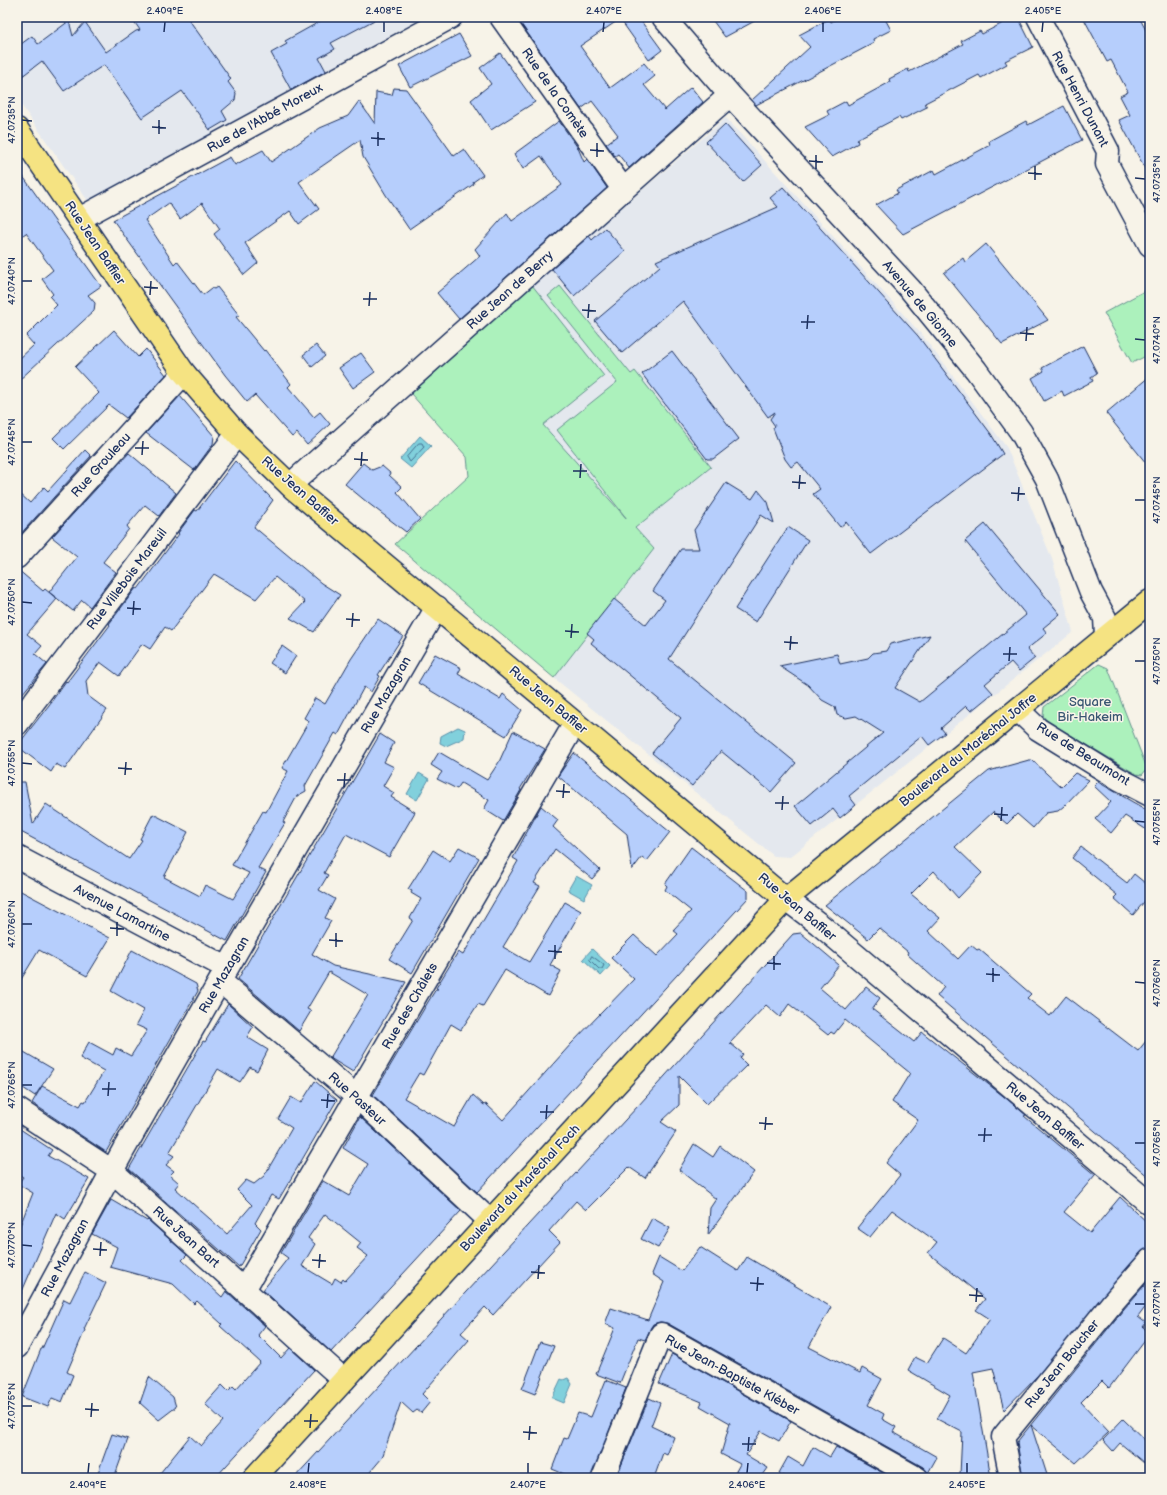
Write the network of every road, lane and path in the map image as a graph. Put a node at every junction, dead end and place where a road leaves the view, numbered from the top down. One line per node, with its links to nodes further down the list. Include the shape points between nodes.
1 (451, 17): 8 (street, Rue de l'Abbé Moreux)
2 (501, 17): 7 (street, Rue de la Comète)
3 (663, 17): 5 (street, Avenue de Gionne)
4 (1038, 17): 9 (street, Rue Henri Dunant, via 1108,151 1107,164)
5 (730, 95): 7 (street, Rue Jean de Berry); 16 (street, Avenue de Gionne, via 910,289 976,370 1021,432 1047,479 1091,592 1105,618)
6 (17, 129): 8 (main road, Rue Jean Baffier)
7 (623, 189): 12 (street, Rue Jean de Berry)
8 (79, 219): 10 (main road, Rue Jean Baffier)
9 (1150, 245)
10 (184, 373): 11 (main road, Rue Jean Baffier); 13 (street, Rue Grouleau)
11 (236, 434): 12 (main road, Rue Jean Baffier); 19 (street, Rue Villebois Mareuil)
12 (290, 485): 15 (main road, Rue Jean Baffier)
13 (17, 557)
14 (1150, 601): 16 (main road, Boulevard du Maréchal Joffre)
15 (437, 607): 18 (main road, Rue Jean Baffier); 23 (street, Rue Mazagran)
16 (1106, 636): 17 (main road, Boulevard du Maréchal Joffre)
17 (1018, 710): 20 (street, Rue de Beaumont, via 1038,729); 22 (main road, Boulevard du Maréchal Joffre)
18 (575, 723): 22 (main road, Rue Jean Baffier); 24 (street, Rue des Châlets)
19 (17, 724)
20 (1150, 795)
21 (17, 858): 23 (street, Avenue Lamartine)
22 (786, 899): 27 (street, Rue Jean Baffier, via 819,924); 28 (main road, Boulevard du Maréchal Foch)
23 (224, 975): 24 (street, Rue Pasteur); 26 (street, Rue Mazagran)
24 (357, 1097): 28 (street, Rue Pasteur); 30 (street, Rue des Châlets)
25 (17, 1109): 26 (street, Rue Jean Bart)
26 (112, 1171): 30 (street, Rue Jean Bart); 31 (street, Rue Mazagran)
27 (1150, 1204)
28 (490, 1221): 32 (main road, Boulevard du Maréchal Foch)
29 (1150, 1260): 36 (street, Rue Jean Boucher, via 1003,1437)
30 (245, 1288): 32 (street, Rue Jean Bart)
31 (17, 1347)
32 (344, 1380): 33 (main road, Boulevard du Maréchal Foch)
33 (254, 1478)
34 (603, 1478): 35 (street, Rue Jean-Baptiste Kléber, via 661,1334)
35 (917, 1478)
36 (1011, 1478)

